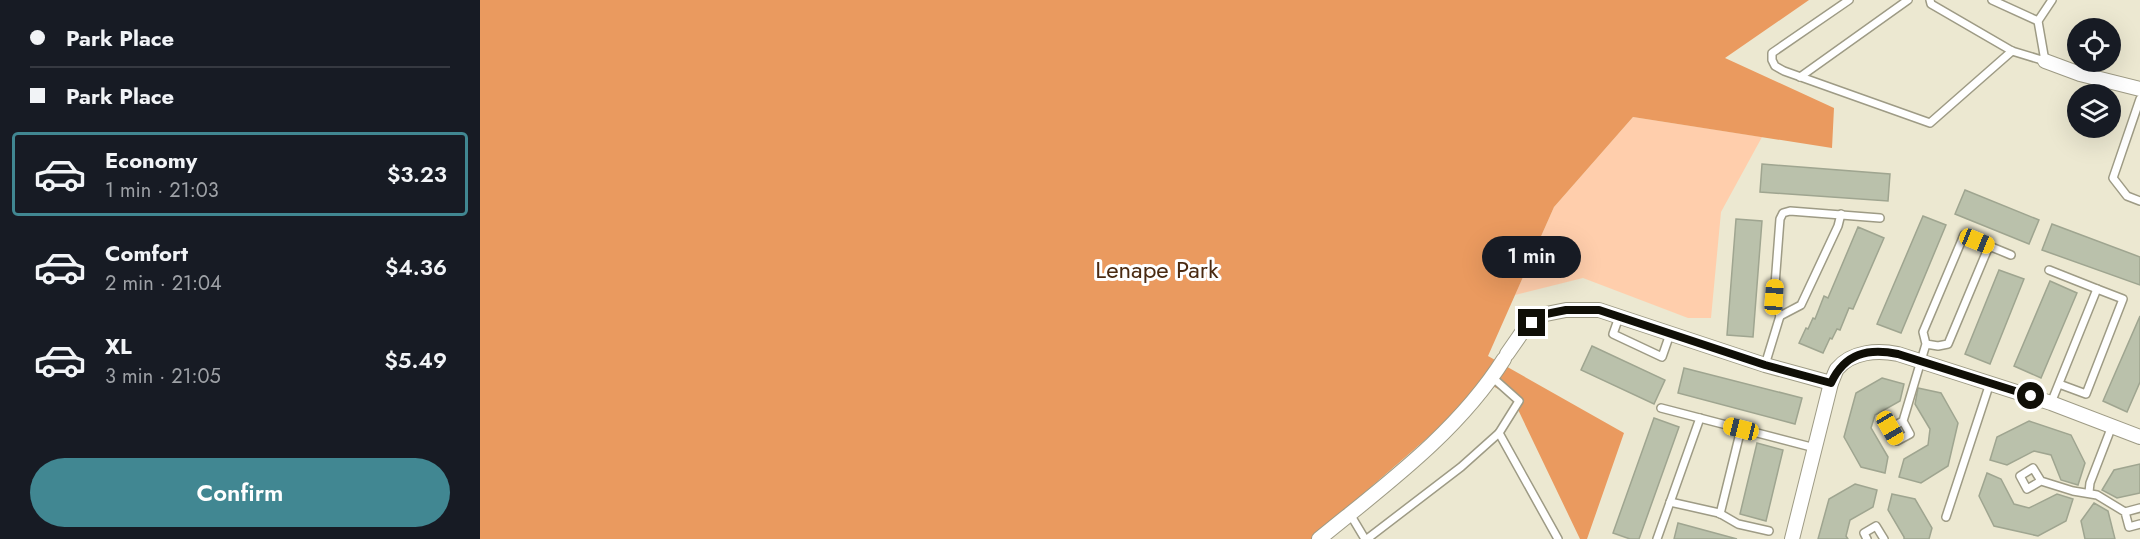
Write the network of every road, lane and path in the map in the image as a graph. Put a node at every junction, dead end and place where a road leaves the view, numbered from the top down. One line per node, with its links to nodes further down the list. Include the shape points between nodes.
1 (1849, 0): 9 (lane, via 1772,53 1775,66)
2 (1908, 0): 9 (lane)
3 (1930, 0): 7 (lane)
4 (1992, 0): 6 (lane)
5 (2052, 0): 6 (lane)
6 (2038, 21): 8 (lane)
7 (2012, 51): 8 (lane); 9 (lane, via 1930,123)
8 (2045, 61): 10 (street)
9 (1800, 77)
10 (2140, 89)
11 (2140, 99): 12 (lane, via 2113,178 2127,196)
12 (2140, 201)
13 (1841, 214): 14 (lane); 19 (lane, via 1801,305); 19 (lane, via 1783,213 1774,297)
14 (1880, 219)
15 (1989, 246): 16 (lane); 22 (lane, via 1948,344); 22 (lane, via 1964,235 1923,332)
16 (2011, 255)
17 (2049, 270): 18 (lane)
18 (2097, 289): 28 (lane); 28 (lane, via 2123,299 2086,394)
19 (1780, 316): 24 (lane)
20 (1619, 317): 21 (street); 21 (lane, via 1613,334 1662,357); 25 (street, via 1599,310 1541,315 1522,332)
21 (1670, 334): 24 (street)
22 (1926, 344): 23 (lane)
23 (1920, 360): 26 (street, via 1880,351 1864,353 1838,369); 27 (street); 32 (lane)
24 (1765, 365): 26 (street)
25 (1492, 377): 35 (lane, via 1519,401); 43 (street, via 1440,436)
26 (1831, 383): 37 (street)
27 (1990, 383): 29 (street); 45 (lane)
28 (2059, 384): 29 (lane)
29 (2052, 403): 33 (street)
30 (1661, 408): 31 (lane)
31 (1700, 418): 34 (lane); 40 (lane)
32 (1903, 421)
33 (2112, 426): 36 (street); 39 (lane)
34 (1741, 429): 37 (lane); 44 (lane)
35 (1499, 433): 49 (lane); 50 (lane)
36 (2140, 437)
37 (1815, 448): 52 (street)
38 (2041, 481): 39 (lane)
39 (2089, 492): 42 (lane)
40 (1670, 502): 44 (lane); 51 (lane)
41 (2140, 508): 42 (lane)
42 (2125, 512): 46 (lane, via 2130,527)
43 (1350, 513): 48 (street); 49 (lane)
44 (1720, 514): 47 (lane, via 1738,524)
45 (1947, 518)
46 (2140, 524)
47 (1768, 531)
48 (1319, 539)
49 (1366, 539)
50 (1558, 539)
51 (1657, 539)
52 (1792, 539)
53 (1867, 539): 54 (lane, via 1864,533 1876,526)
54 (1884, 539)

